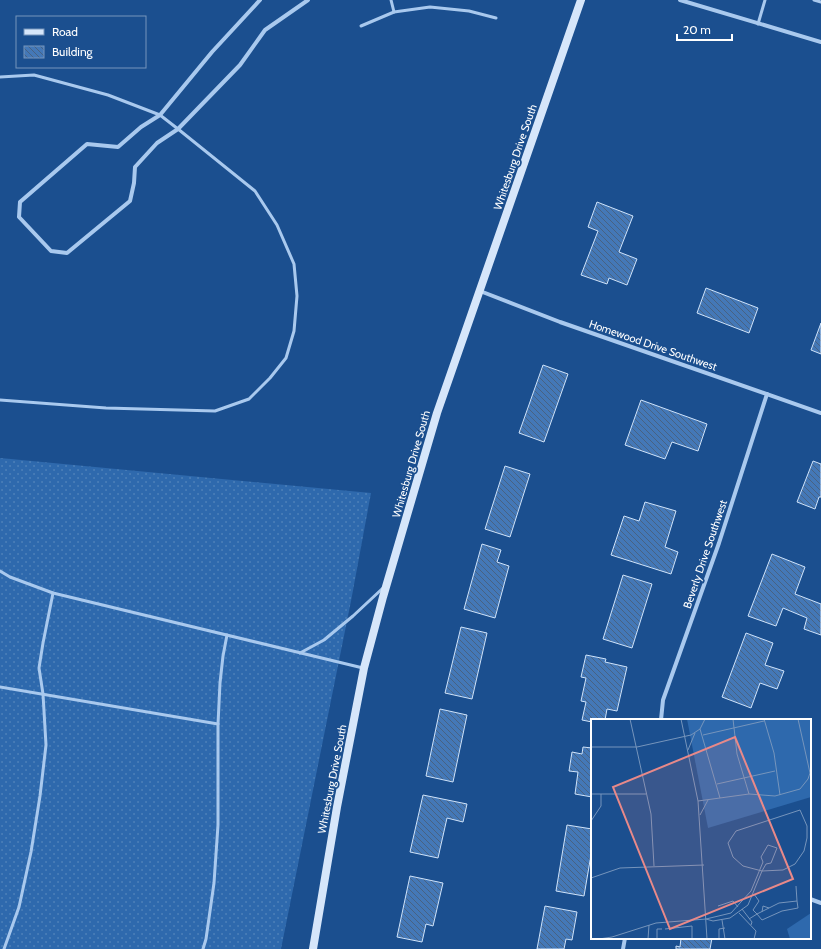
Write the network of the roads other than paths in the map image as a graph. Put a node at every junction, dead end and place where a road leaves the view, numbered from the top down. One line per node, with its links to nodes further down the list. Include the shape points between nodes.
1 (308, 0): 16 (street, via 266,30 240,65)
2 (391, 0): 9 (lane)
3 (581, 0): 17 (main road, Whitesburg Drive South)
4 (680, 0): 11 (street)
5 (765, 0): 11 (lane)
6 (814, 0): 8 (lane)
7 (257, 1): 15 (street)
8 (821, 2)
9 (394, 12): 10 (lane, via 430,7 469,11); 12 (lane)
10 (496, 18)
11 (758, 24): 13 (street)
12 (361, 26)
13 (821, 42)
14 (0, 77): 15 (lane, via 34,75 108,95)
15 (160, 115): 16 (lane); 16 (street, via 118,147 87,144 20,202 19,217 51,251 67,253 130,201 135,167 157,143)
16 (178, 129): 19 (lane, via 255,191 277,225 294,264 294,331 286,358 249,399 215,411 106,408)
17 (480, 290): 18 (street, Homewood Drive Southwest, via 560,322); 22 (main road, Whitesburg Drive South, via 437,413)
18 (767, 394): 20 (street, Homewood Drive Southwest); 29 (street, Beverly Drive Southwest, via 719,543 663,700)
19 (0, 400)
20 (821, 413)
21 (0, 571): 23 (lane)
22 (388, 582): 25 (lane, via 358,612 324,640); 26 (main road, Whitesburg Drive South)
23 (53, 593): 24 (lane); 28 (lane, via 39,668)
24 (227, 635): 25 (lane); 30 (lane, via 220,682)
25 (300, 653): 26 (lane)
26 (364, 668): 36 (main road, Whitesburg Drive South)
27 (0, 687): 28 (lane)
28 (43, 694): 30 (lane); 34 (lane, via 46,745 40,796 19,907)
29 (660, 719)
30 (218, 724): 35 (lane, via 218,825 214,883)
31 (811, 899): 32 (street)
32 (821, 903)
33 (625, 939): 37 (street)
34 (4, 949)
35 (203, 949)
36 (313, 949)
37 (623, 949)

